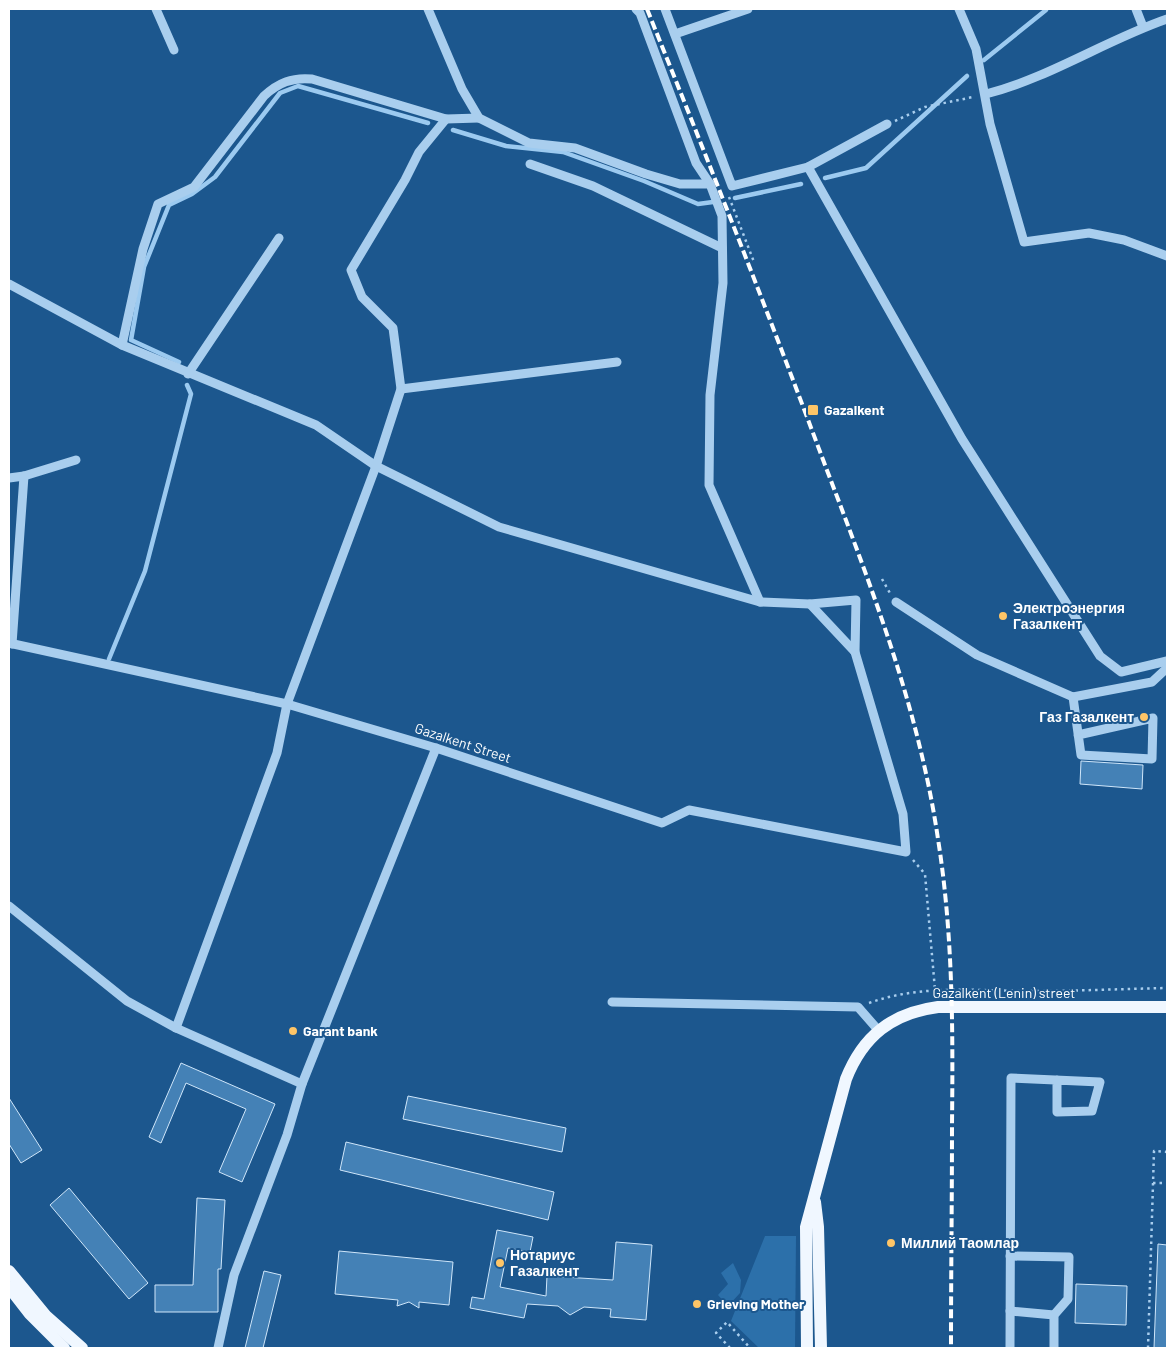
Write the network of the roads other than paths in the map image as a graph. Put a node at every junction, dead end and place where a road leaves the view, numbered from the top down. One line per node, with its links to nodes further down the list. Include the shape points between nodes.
1 (156, 9): 11 (street)
2 (428, 9): 13 (street, via 462,88)
3 (636, 9): 18 (street, via 696,163)
4 (665, 9): 10 (street)
5 (748, 9): 10 (street)
6 (959, 9): 12 (street, via 976,49)
7 (1136, 9): 9 (street)
8 (1167, 19): 9 (street)
9 (1143, 28): 12 (street, via 1010,88)
10 (674, 34): 17 (street, via 732,186)
11 (174, 50)
12 (986, 94): 21 (street, via 990,124 1024,242 1089,233 1124,240)
13 (479, 118): 14 (street); 18 (street, via 529,143 576,148 680,184)
14 (446, 119): 23 (street, via 312,79 299,77 274,87 194,187 158,204 143,249); 26 (street, via 419,152 351,270 362,297 393,328)
15 (887, 124): 17 (street)
16 (530, 164): 20 (street, via 593,186)
17 (808, 167): 36 (street, via 962,439 1100,656 1121,672)
18 (710, 184): 20 (street, via 722,216)
19 (278, 238): 25 (street)
20 (722, 248): 31 (street, via 724,283 710,395 709,485)
21 (1167, 256)
22 (9, 284): 23 (street)
23 (122, 345): 25 (street)
24 (617, 362): 26 (street)
25 (188, 374): 28 (street, via 316,425)
26 (401, 389): 28 (street)
27 (76, 460): 29 (street)
28 (376, 466): 31 (street, via 498,528); 39 (street)
29 (24, 476): 30 (street); 34 (street)
30 (9, 478)
31 (760, 602): 33 (street)
32 (896, 602): 38 (street, via 977,655)
33 (810, 604): 35 (street); 35 (street, via 856,600)
34 (10, 644): 39 (street, Gazalkent Street)
35 (856, 652): 41 (street, Gazalkent Street, via 903,814 906,852 689,810 662,823)
36 (1167, 661)
37 (1167, 668): 38 (street, via 1152,682)
38 (1073, 697): 40 (street)
39 (287, 704): 41 (street, Gazalkent Street); 45 (street, via 277,753)
40 (1078, 735): 40 (street, via 1081,755 1152,759 1153,718)
41 (436, 748): 48 (street)
42 (9, 906): 45 (street, via 127,1001)
43 (612, 1002): 46 (street, via 858,1008)
44 (1167, 1008): 46 (main road, Gazalkent (Lenin) street, via 938,1007 906,1013)
45 (176, 1028): 48 (street)
46 (879, 1031): 49 (main road, Gazalkent (Lenin) street, via 849,1072)
47 (1058, 1080): 47 (street, via 1100,1082 1092,1111 1057,1112); 50 (street, via 1011,1078)
48 (302, 1084): 57 (street, via 287,1136 234,1275)
49 (814, 1198): 58 (main road, via 806,1227); 59 (main road, Gazalkent (Lenin) street, via 818,1227)
50 (1010, 1256): 53 (street); 54 (street, via 1070,1258 1068,1299)
51 (9, 1271): 56 (main road, via 46,1316)
52 (9, 1287): 55 (main road)
53 (1010, 1311): 54 (street); 60 (street)
54 (1054, 1315): 61 (street)
55 (64, 1348)
56 (82, 1348)
57 (218, 1348)
58 (807, 1348)
59 (821, 1348)
60 (1010, 1348)
61 (1054, 1348)

